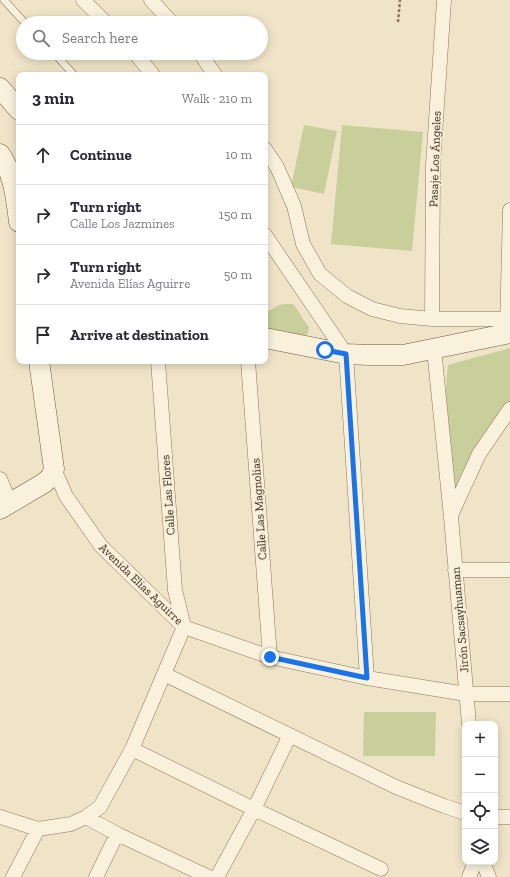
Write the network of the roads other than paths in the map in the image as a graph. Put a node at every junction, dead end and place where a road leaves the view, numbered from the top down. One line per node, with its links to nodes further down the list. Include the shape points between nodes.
1 (4, 0): 5 (lane)
2 (83, 0): 6 (street)
3 (151, 0): 7 (street)
4 (444, 0): 21 (street, Pasaje Los Ángeles, via 433,165)
5 (19, 16)
6 (99, 16)
7 (166, 16)
8 (60, 60): 11 (lane)
9 (141, 60): 12 (street)
10 (205, 60): 13 (street)
11 (71, 72)
12 (151, 72)
13 (213, 72)
14 (0, 88): 15 (street)
15 (16, 107)
16 (0, 154): 18 (street, via 7,164)
17 (268, 155): 21 (street, via 277,167 294,206 303,244 320,274 346,296 372,309 400,316)
18 (16, 202)
19 (510, 210): 22 (street)
20 (268, 239): 25 (street)
21 (432, 319): 22 (street)
22 (508, 329): 24 (street)
23 (268, 339): 25 (street)
24 (434, 349): 25 (street, via 403,355); 33 (street, Jirón Sacsayhuaman)
25 (346, 354): 39 (street)
26 (39, 364): 30 (street, Avenida Elías Aguirre)
27 (158, 364): 36 (street, Calle Las Flores, via 176,590)
28 (248, 364): 37 (street, Calle Las Magnolias)
29 (510, 409): 33 (street, Jirón Sacsayhuaman, via 478,454)
30 (54, 469): 32 (street, via 51,477 44,483); 36 (street, Avenida Elías Aguirre, via 66,496 100,546)
31 (0, 479): 32 (street)
32 (5, 506)
33 (451, 517): 34 (street, Jirón Sacsayhuaman)
34 (456, 570): 35 (street); 40 (street, Jirón Sacsayhuaman)
35 (510, 570)
36 (184, 627): 37 (street, Avenida Elías Aguirre); 38 (street)
37 (270, 657): 39 (street, Avenida Elías Aguirre)
38 (164, 674): 43 (street); 44 (street)
39 (367, 678): 40 (street, Avenida Elías Aguirre)
40 (466, 694): 41 (street, Avenida Elías Aguirre); 42 (street, Jirón Sacsayhuaman)
41 (510, 694)
42 (469, 721)
43 (290, 735): 45 (street); 46 (street, via 396,787)
44 (132, 749): 45 (street); 48 (street, via 100,807)
45 (254, 809): 55 (street); 59 (street)
46 (462, 812)
47 (0, 817): 51 (street)
48 (86, 817): 51 (street, via 72,824); 52 (street)
49 (498, 817): 50 (street)
50 (510, 817)
51 (38, 829): 56 (street)
52 (118, 834): 57 (street); 58 (street)
53 (474, 865): 60 (street)
54 (484, 865): 61 (street)
55 (381, 869)
56 (13, 877)
57 (96, 877)
58 (209, 877)
59 (217, 877)
60 (469, 877)
61 (490, 877)

